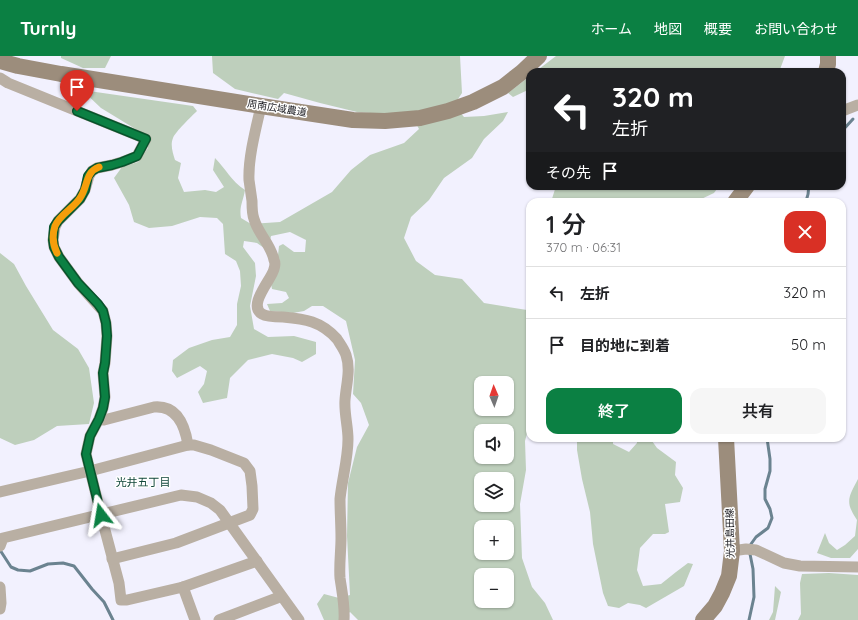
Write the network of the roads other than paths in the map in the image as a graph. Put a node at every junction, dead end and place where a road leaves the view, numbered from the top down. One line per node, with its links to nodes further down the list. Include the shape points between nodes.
1 (539, 56): 4 (street, 周南広域農道)
2 (828, 56): 6 (street)
3 (0, 61): 9 (street, 周南広域農道, via 61,74)
4 (526, 68)
5 (526, 68): 9 (street, 周南広域農道, via 503,87 473,102 448,112 420,118 353,120)
6 (827, 68)
7 (0, 78): 11 (street, via 146,139 137,156 92,171 80,199 54,227 54,247 59,257 103,311 106,323 103,373 105,397)
8 (858, 105): 10 (street)
9 (261, 106): 30 (street, via 249,180 256,227 272,252 275,268 259,294 258,311 270,316 316,323 330,332 340,344 346,354 348,366 344,411 348,438 340,499 340,577)
10 (846, 110)
11 (99, 419): 13 (street, via 162,406 174,412 182,422); 14 (street, via 90,436 86,454)
12 (726, 442): 19 (street, 光井島田線)
13 (188, 445): 14 (street); 17 (street, via 211,450 244,463 250,471 253,509 250,515)
14 (90, 471): 15 (street); 16 (street)
15 (0, 492)
16 (101, 515): 17 (street, via 181,495 197,497 211,503); 18 (street); 20 (street)
17 (230, 523): 20 (street, via 176,543); 21 (street)
18 (1, 542)
19 (732, 551): 22 (street, via 756,550 784,563 800,566); 31 (street, 光井島田線, via 729,576 722,593)
20 (112, 559): 24 (street, via 121,600)
21 (257, 561): 24 (street); 25 (street)
22 (858, 567)
23 (0, 587): 26 (street)
24 (183, 587): 27 (street)
25 (281, 596): 28 (street); 29 (street)
26 (0, 609)
27 (195, 620)
28 (219, 620)
29 (299, 620)
30 (344, 620)
31 (703, 620)

